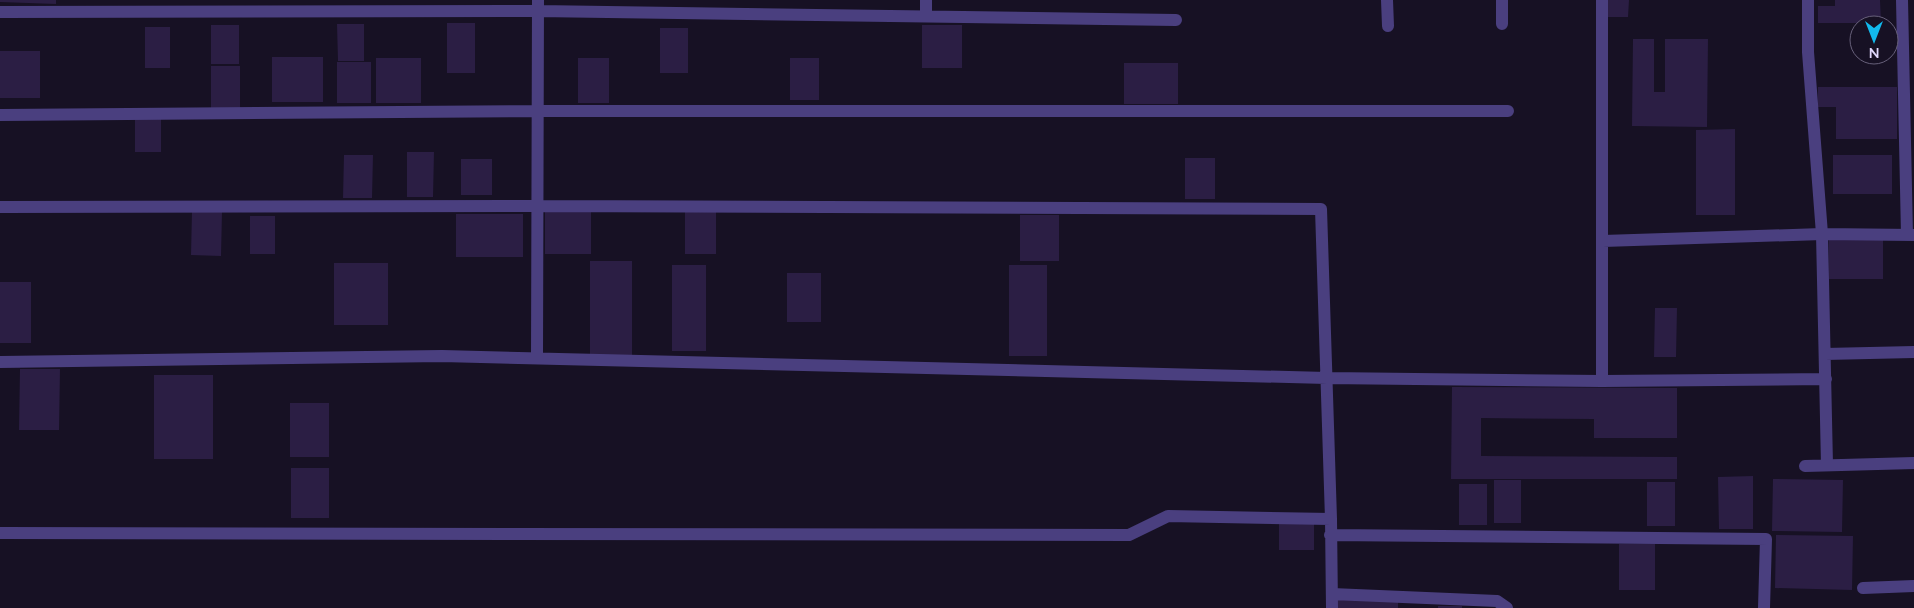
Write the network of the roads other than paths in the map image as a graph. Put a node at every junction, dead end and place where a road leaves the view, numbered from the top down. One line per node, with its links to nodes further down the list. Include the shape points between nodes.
1 (926, 0): 9 (street)
2 (1387, 0): 12 (street)
3 (1502, 0): 11 (street)
4 (1602, 0): 20 (street)
5 (1808, 0): 18 (street, via 1808,52)
6 (1902, 0): 19 (street)
7 (538, 6): 8 (street); 9 (street); 13 (street)
8 (0, 12)
9 (926, 16): 10 (street)
10 (1176, 20)
11 (1502, 24)
12 (1388, 26)
13 (539, 111): 14 (street); 15 (street); 16 (street)
14 (1508, 111)
15 (0, 115)
16 (538, 206): 17 (street); 23 (street); 25 (street, via 1321,209)
17 (0, 208)
18 (1822, 234): 19 (street); 20 (street); 22 (street)
19 (1910, 235)
20 (1603, 240): 27 (street)
21 (1914, 352): 22 (street)
22 (1825, 354): 26 (street)
23 (537, 358): 24 (street, via 442,356); 25 (street)
24 (0, 362)
25 (1327, 378): 27 (street); 31 (street)
26 (1826, 379): 27 (street); 29 (street)
27 (1602, 381)
28 (1914, 463): 29 (street)
29 (1827, 465): 30 (street)
30 (1805, 466)
31 (1331, 520): 32 (street, via 1168,516 1129,535); 33 (street)
32 (0, 533)
33 (1330, 534): 36 (street); 39 (street, via 1766,539)
34 (1914, 586): 35 (street)
35 (1862, 588)
36 (1332, 594): 37 (street); 38 (street, via 1497,601)
37 (1332, 608)
38 (1507, 608)
39 (1764, 608)

